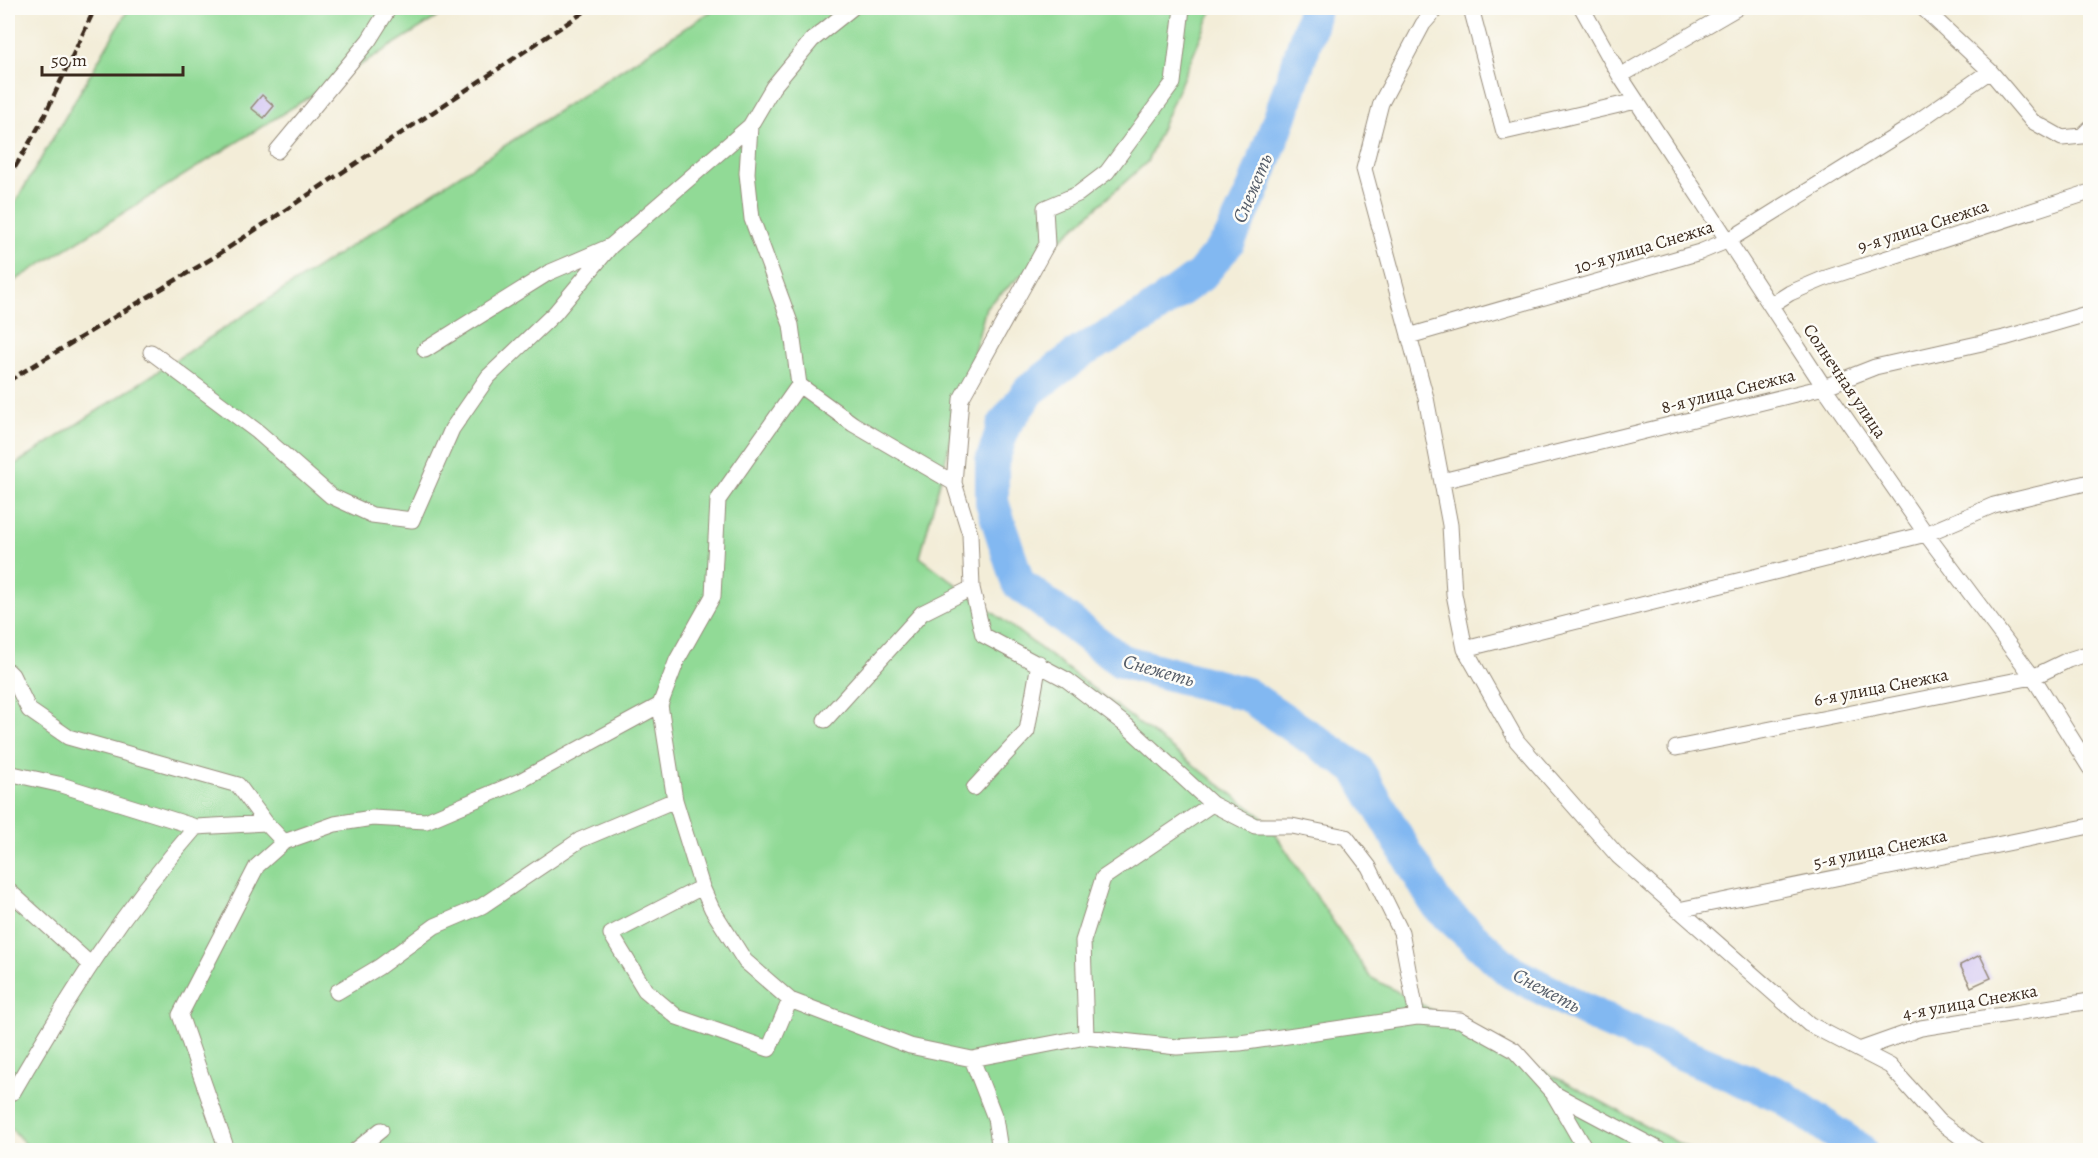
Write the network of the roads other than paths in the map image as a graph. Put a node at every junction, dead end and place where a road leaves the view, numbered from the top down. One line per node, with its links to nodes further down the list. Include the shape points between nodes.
1 (388, 8): 14 (street, via 369,40)
2 (852, 8): 12 (street, via 806,48 773,87)
3 (1182, 8): 27 (street, via 1173,83 1107,172 1078,194 1045,208 1047,244 960,399)
4 (1437, 8): 20 (street, via 1423,24 1381,103 1364,169)
5 (1471, 8): 11 (street, via 1504,132)
6 (1582, 8): 10 (street, Солнечная улица)
7 (1737, 8): 10 (street)
8 (1923, 8): 9 (street)
9 (1990, 71): 13 (street, via 2032,121 2062,138 2082,136); 16 (street, 10-я улица Снежка, via 1904,131)
10 (1620, 76): 11 (street, Солнечная улица)
11 (1636, 101): 16 (street, Солнечная улица)
12 (750, 126): 17 (street); 23 (street, via 747,173 752,219 790,325)
13 (2091, 128)
14 (277, 151)
15 (2091, 192): 18 (street, 9-я улица Снежка, via 1823,279)
16 (1729, 240): 18 (street, Солнечная улица); 20 (street, 10-я улица Снежка, via 1700,252)
17 (611, 246): 21 (street, via 548,273); 22 (street, via 555,313 488,377 452,429 412,520 372,515 331,496 258,432)
18 (1772, 305): 24 (street, Солнечная улица)
19 (2091, 313): 24 (street, 8-я улица Снежка, via 1875,368)
20 (1409, 336): 25 (street)
21 (426, 350)
22 (151, 352)
23 (799, 385): 27 (street, via 853,424); 35 (street, via 718,501 713,596 677,660)
24 (1824, 387): 25 (street, 8-я улица Снежка); 28 (street, Солнечная улица)
25 (1442, 481): 30 (street, via 1450,525 1454,594)
26 (2091, 482): 28 (street, via 1994,505)
27 (954, 483): 29 (street, via 970,534)
28 (1926, 534): 30 (street); 34 (street, Солнечная улица)
29 (972, 588): 32 (street, via 983,635); 36 (street, via 922,613)
30 (1466, 650): 49 (street, via 1517,741 1618,856)
31 (2091, 653): 34 (street, 6-я улица Снежка)
32 (1039, 663): 40 (street, via 1027,731); 42 (street, via 1127,726)
33 (8, 671): 43 (street, via 29,710 68,737 238,785)
34 (2033, 677): 37 (street, 6-я улица Снежка); 38 (street, Солнечная улица)
35 (660, 705): 41 (street); 46 (street, via 520,781 426,820 372,818 335,824)
36 (825, 720)
37 (1676, 748)
38 (2091, 768)
39 (8, 773): 45 (street, via 58,784)
40 (974, 788)
41 (675, 800): 47 (street); 51 (street, via 580,840 482,906 435,926)
42 (1212, 804): 54 (street, via 1255,826 1292,826 1346,837 1369,867 1401,932); 55 (street, via 1103,878 1083,941)
43 (266, 823): 45 (street); 46 (street)
44 (2091, 826): 49 (street, 5-я улица Снежка)
45 (196, 827): 50 (street, via 150,879)
46 (284, 842): 61 (street, via 257,866 180,1015)
47 (702, 887): 52 (street, via 745,961); 52 (street, via 612,934 645,990 677,1017 769,1049)
48 (8, 890): 50 (street)
49 (1678, 910): 56 (street, via 1809,1024)
50 (90, 964): 58 (street)
51 (338, 992)
52 (790, 1000): 57 (street, via 910,1046)
53 (2091, 1001): 56 (street, 4-я улица Снежка, via 1921,1028)
54 (1417, 1017): 55 (street, via 1198,1046); 59 (street, via 1460,1020 1514,1050)
55 (1086, 1037): 57 (street)
56 (1859, 1050): 66 (street, via 1890,1066 1939,1121)
57 (972, 1059): 63 (street, via 994,1118)
58 (13, 1092)
59 (1553, 1093): 64 (street); 65 (street)
60 (381, 1130): 62 (street)
61 (228, 1150)
62 (356, 1150)
63 (1000, 1150)
64 (1586, 1150)
65 (1660, 1150)
66 (1978, 1150)

